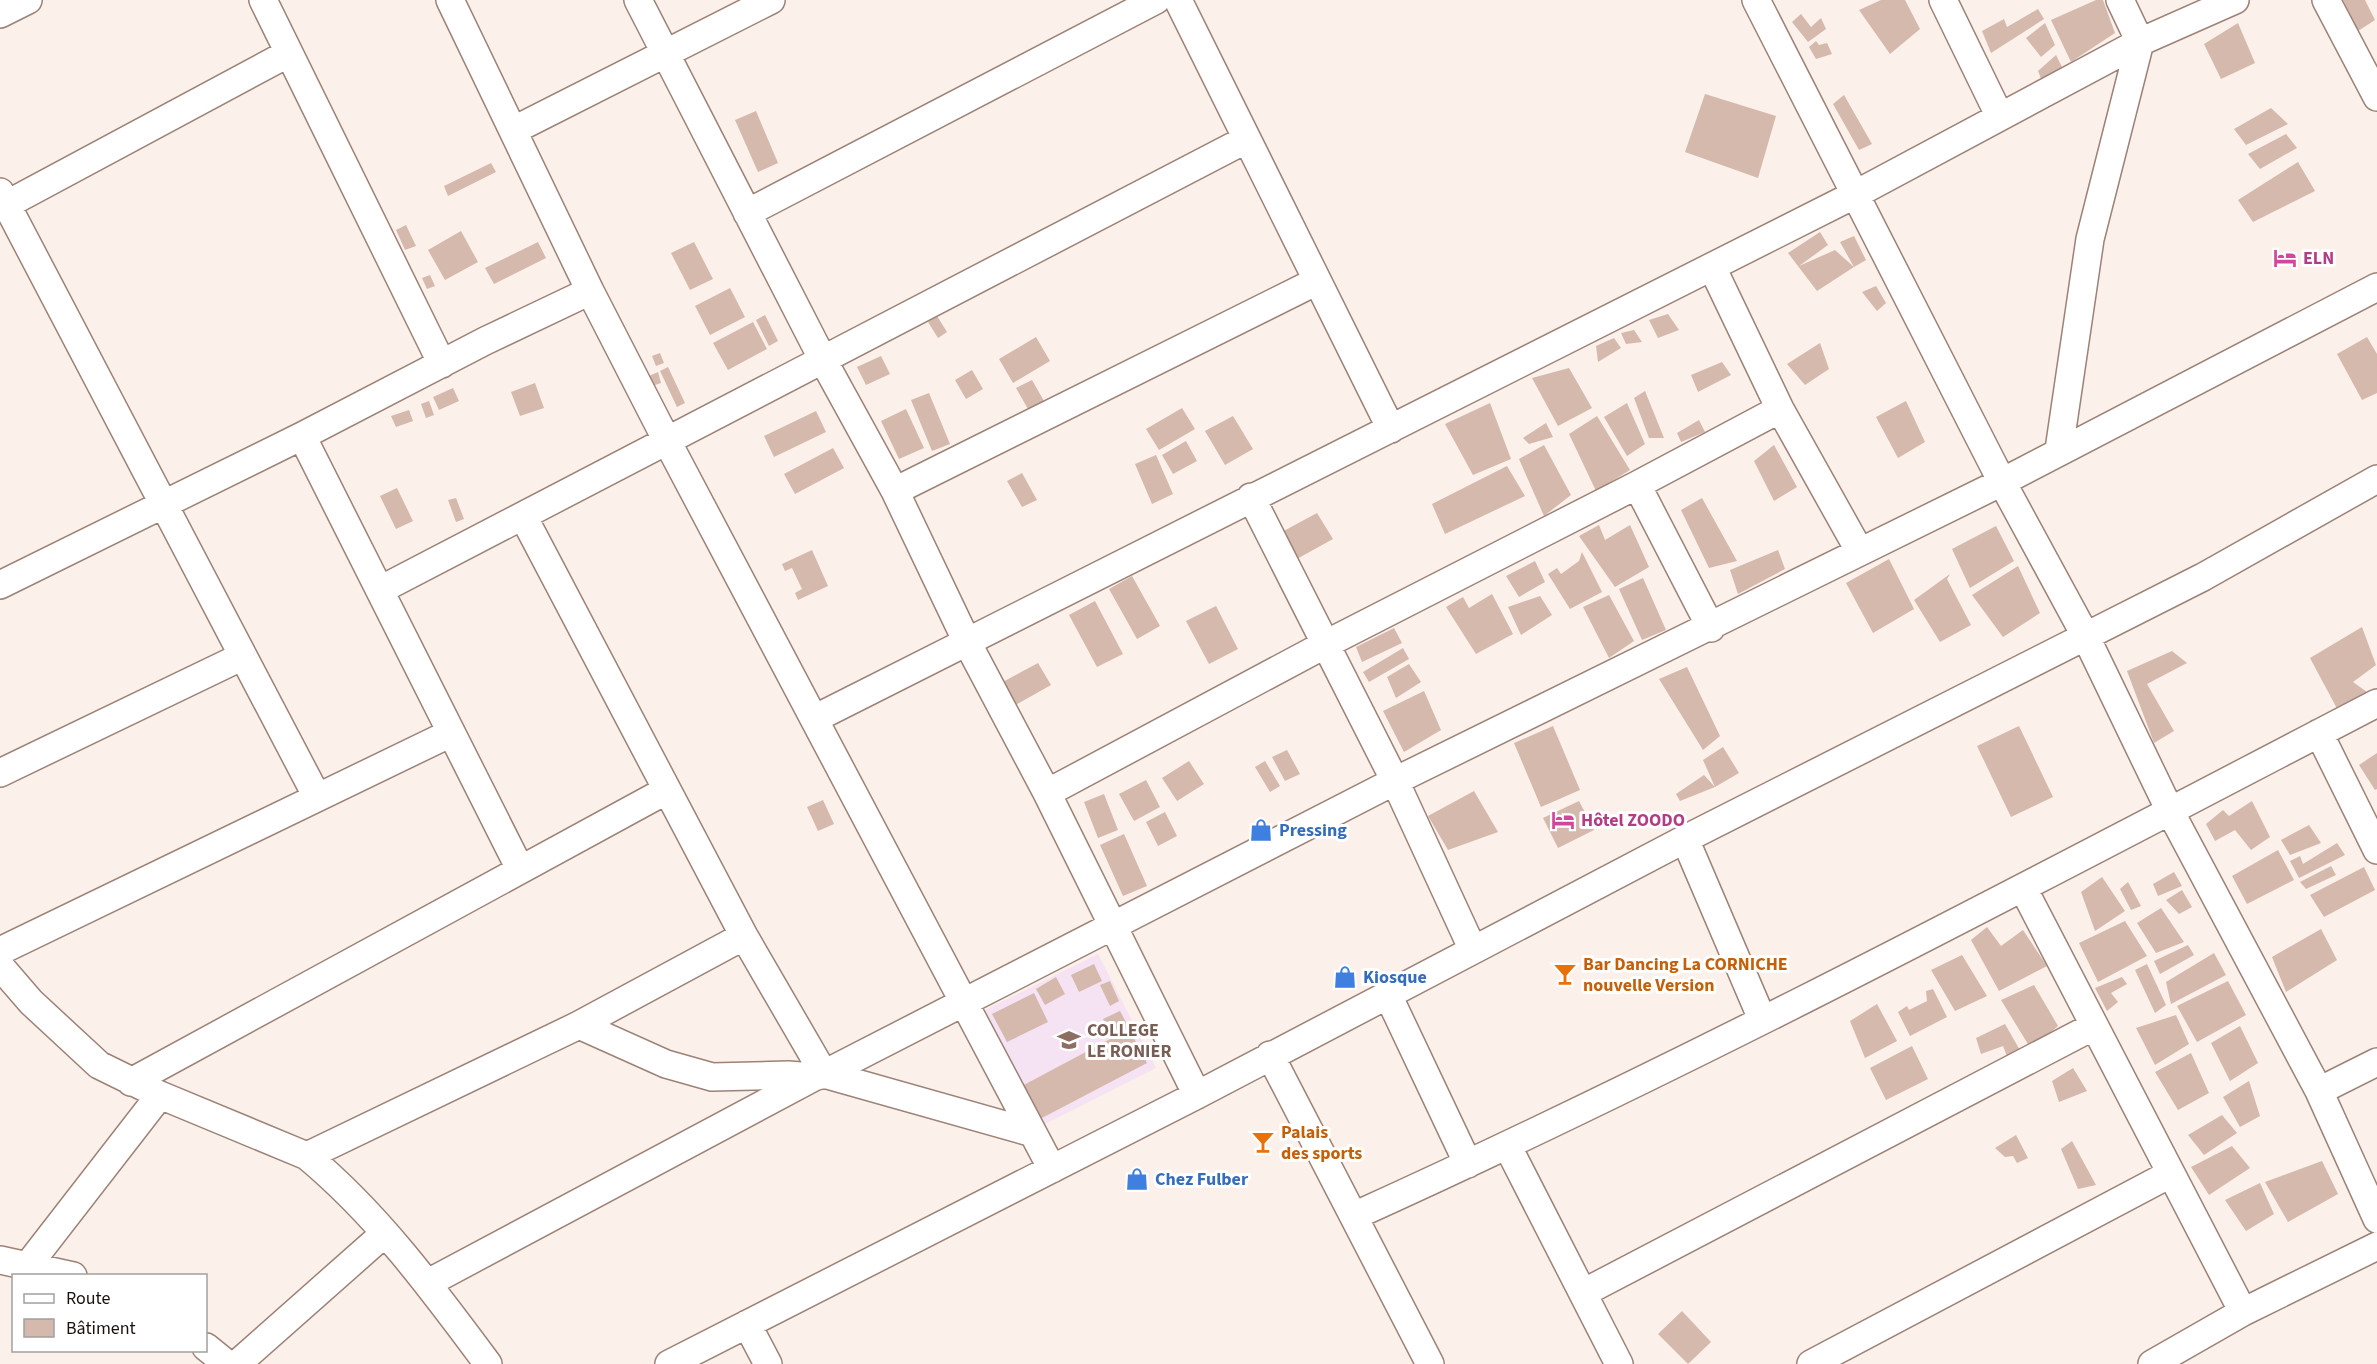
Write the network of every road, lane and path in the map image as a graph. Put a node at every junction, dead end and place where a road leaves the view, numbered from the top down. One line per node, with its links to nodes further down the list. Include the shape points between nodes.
1 (28, 0): 13 (street)
2 (263, 0): 15 (street)
3 (450, 0): 19 (street)
4 (638, 0): 16 (street)
5 (771, 0): 16 (street)
6 (1156, 0): 23 (street)
7 (1178, 0): 20 (street)
8 (1756, 0): 21 (street)
9 (1943, 0): 18 (street)
10 (2120, 0): 14 (street)
11 (2235, 0): 14 (street)
12 (2326, 0): 17 (street)
13 (0, 14)
14 (2140, 42): 18 (street); 34 (street, via 2090,239)
15 (289, 53): 22 (street); 29 (street)
16 (667, 55): 19 (street); 23 (street)
17 (2377, 97)
18 (1999, 115): 21 (street)
19 (514, 130): 27 (street)
20 (1246, 140): 25 (street); 28 (street)
21 (1856, 194): 24 (street); 36 (street)
22 (2, 202): 40 (street)
23 (747, 213): 28 (street)
24 (1712, 267): 30 (street); 31 (street)
25 (1317, 281): 31 (street); 38 (street)
26 (2377, 287): 34 (street)
27 (590, 291): 29 (street); 33 (street)
28 (823, 360): 33 (street); 38 (street)
29 (442, 364): 32 (street)
30 (1779, 409): 37 (street); 42 (street)
31 (1391, 429): 39 (street)
32 (302, 436): 40 (street); 44 (street)
33 (668, 441): 41 (street); 51 (street)
34 (2059, 450): 36 (street)
35 (2377, 479): 46 (street, via 2203,577)
36 (2002, 482): 42 (street); 46 (street)
37 (1637, 485): 45 (street); 48 (street)
38 (895, 491): 47 (street)
39 (1251, 497): 47 (street); 48 (street)
40 (162, 504): 43 (street); 49 (street)
41 (524, 516): 44 (street); 56 (street)
42 (1860, 552): 45 (street)
43 (2, 579)
44 (380, 590): 52 (street)
45 (1711, 628): 55 (street)
46 (2085, 635): 59 (street); 60 (street)
47 (967, 642): 51 (street); 57 (street)
48 (1326, 644): 55 (street); 57 (street)
49 (243, 656): 54 (street); 58 (street)
50 (2377, 703): 53 (street)
51 (816, 718): 70 (street)
52 (451, 733): 58 (street); 62 (street)
53 (2319, 734): 59 (street); 61 (street)
54 (0, 773)
55 (1395, 782): 64 (street); 66 (street)
56 (667, 790): 62 (street); 65 (street)
57 (1047, 793): 64 (street)
58 (317, 797): 67 (street)
59 (2170, 811): 63 (street); 78 (street)
60 (1685, 839): 66 (street); 71 (street)
61 (2377, 850)
62 (519, 869): 77 (street)
63 (2023, 888): 71 (street); 73 (street)
64 (1112, 924): 70 (street); 80 (street)
65 (744, 936): 72 (street); 76 (street)
66 (1473, 950): 69 (street)
67 (0, 951)
68 (0, 966): 77 (street, via 31,1002 99,1065)
69 (1388, 994): 74 (street); 84 (street)
70 (965, 1002): 76 (street); 81 (street)
71 (1762, 1019): 82 (street)
72 (579, 1025): 76 (street, via 666,1064 712,1077); 83 (street)
73 (2094, 1026): 86 (street); 95 (street)
74 (1270, 1055): 80 (street); 87 (street)
75 (2377, 1062): 78 (street)
76 (819, 1076): 81 (street); 94 (street)
77 (131, 1082): 79 (street)
78 (2319, 1091): 88 (street)
79 (160, 1095): 83 (street); 92 (street)
80 (1197, 1095): 85 (street)
81 (1033, 1133): 85 (street)
82 (1508, 1146): 84 (street); 95 (street)
83 (307, 1156): 89 (street, via 345,1188)
84 (1468, 1164): 87 (street)
85 (1052, 1169): 97 (street)
86 (2170, 1174): 96 (street); 106 (street)
87 (1354, 1216): 104 (street)
88 (2377, 1219)
89 (385, 1233): 94 (street); 100 (street)
90 (2377, 1246): 96 (street)
91 (0, 1260): 92 (street)
92 (28, 1264): 93 (street)
93 (69, 1274)
94 (428, 1283): 101 (street)
95 (1583, 1293): 105 (street)
96 (2242, 1312): 107 (street)
97 (747, 1324): 102 (street); 103 (street)
98 (207, 1348): 99 (street)
99 (227, 1364)
100 (237, 1364)
101 (488, 1364)
102 (669, 1364)
103 (768, 1364)
104 (1430, 1364)
105 (1619, 1364)
106 (1811, 1364)
107 (2152, 1364)

